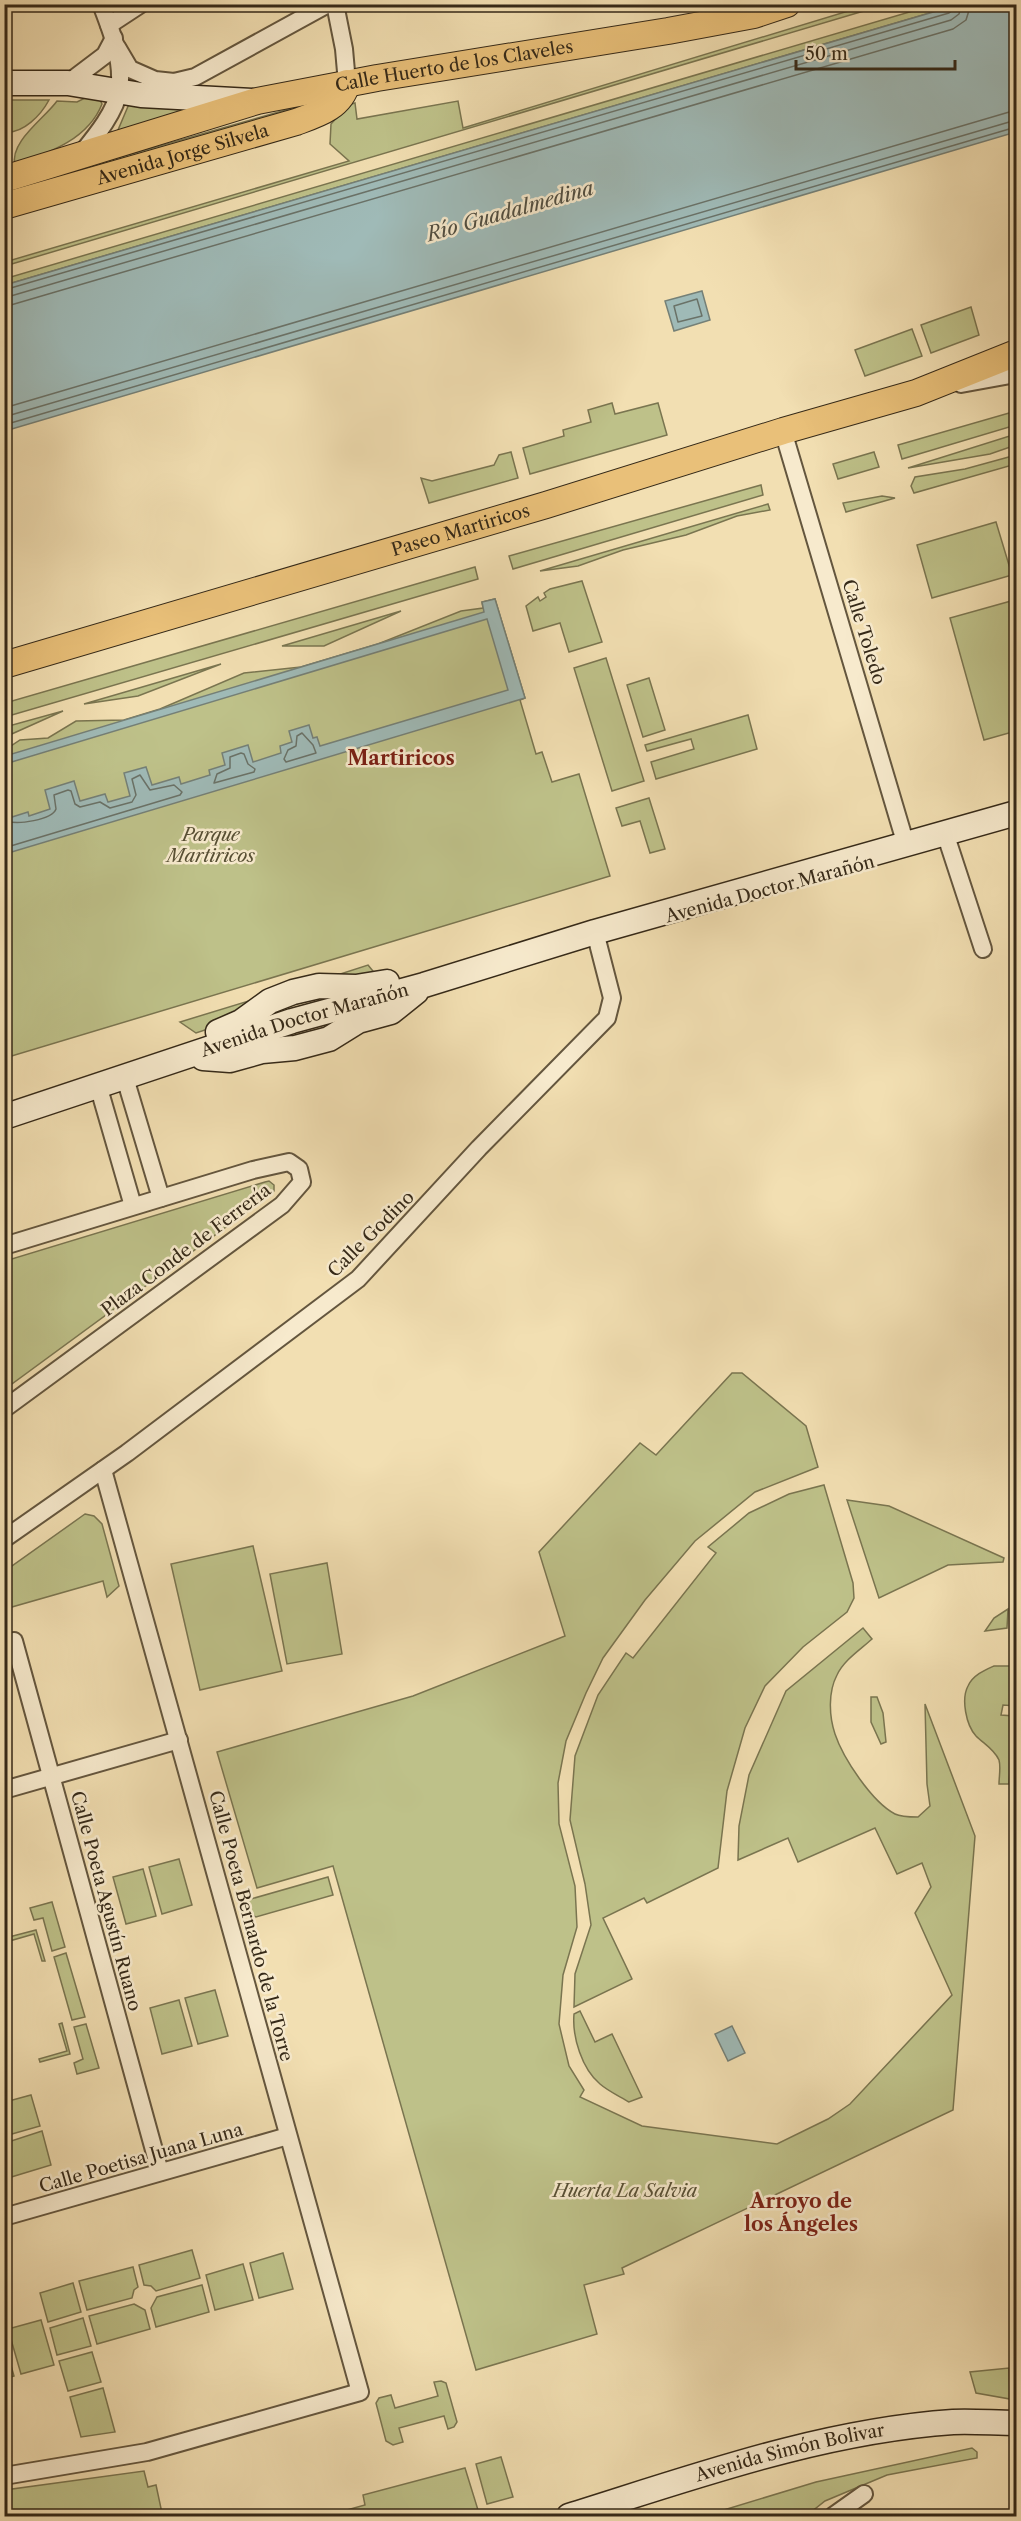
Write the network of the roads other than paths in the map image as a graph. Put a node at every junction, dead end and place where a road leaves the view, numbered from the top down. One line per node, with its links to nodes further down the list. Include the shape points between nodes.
1 (100, 4): 7 (street)
2 (141, 4): 7 (street)
3 (328, 4): 7 (street, via 195,77 174,82 155,80 130,69)
4 (335, 4): 10 (street)
5 (787, 4): 6 (main road, Calle Huerto de los Claveles)
6 (752, 10): 10 (main road, Calle Huerto de los Claveles, via 668,31)
7 (113, 37): 9 (street, via 105,55); 11 (street)
8 (4, 83): 9 (main road, Calle Huerto de los Claveles)
9 (68, 83): 11 (main road, Calle Huerto de los Claveles)
10 (347, 83): 12 (main road, Calle Huerto de los Claveles); 15 (main road, Avenida Jorge Silvela, via 345,93 333,106 296,122)
11 (119, 91): 12 (main road, Calle Huerto de los Claveles); 13 (street, via 105,123)
12 (257, 101): 13 (main road, Avenida Jorge Silvela)
13 (81, 155): 14 (main road, Avenida Jorge Silvela)
14 (4, 179)
15 (4, 206)
16 (1017, 353): 18 (main road, Paseo Martiricos)
17 (1017, 374): 18 (street, Paseo Martiricos)
18 (916, 393): 19 (main road, Paseo Martiricos)
19 (783, 431): 20 (main road, Paseo Martiricos, via 546,506); 23 (street, Calle Toledo)
20 (4, 666)
21 (1017, 813): 22 (main road, Avenida Doctor Marañón)
22 (945, 833): 23 (main road, Avenida Doctor Marañón); 25 (street)
23 (897, 848): 24 (main road, Avenida Doctor Marañón)
24 (595, 932): 26 (main road, Avenida Doctor Marañón, via 292,1021); 35 (street, Calle Godino, via 612,998 607,1018 358,1279)
25 (983, 949)
26 (125, 1078): 27 (main road, Avenida Doctor Marañón); 31 (street)
27 (94, 1087): 28 (main road, Avenida Doctor Marañón, via 80,1085); 29 (main road, Avenida Doctor Marañón); 30 (main road, Avenida Doctor Marañón, via 85,1098); 32 (street)
28 (4, 1111)
29 (4, 1117)
30 (4, 1125)
31 (161, 1198): 32 (street, Plaza Conde de Ferrería); 34 (street, Plaza Conde de Ferrería, via 289,1162 299,1169 302,1182 282,1204)
32 (133, 1206): 33 (street, Plaza Conde de Ferrería)
33 (4, 1246)
34 (4, 1409)
35 (102, 1470): 36 (street, Calle Godino); 38 (street, Calle Poeta Bernardo de la Torre)
36 (4, 1539)
37 (14, 1641): 39 (street, Calle Poeta Agustín Ruano)
38 (179, 1740): 39 (street); 41 (street, Calle Poeta Bernardo de la Torre)
39 (52, 1777): 40 (street); 42 (street, Calle Poeta Agustín Ruano)
40 (4, 1790)
41 (288, 2136): 42 (street, Calle Poetisa Juana Luna); 45 (street, Calle Poeta Bernardo de la Torre, via 360,2392 147,2452)
42 (160, 2172): 43 (street, Calle Poetisa Juana Luna)
43 (4, 2217)
44 (1017, 2423): 47 (main road, Avenida Simón Bolivar, via 953,2422 861,2435 776,2453)
45 (4, 2476)
46 (864, 2494): 48 (street)
47 (570, 2517)
48 (832, 2517)

